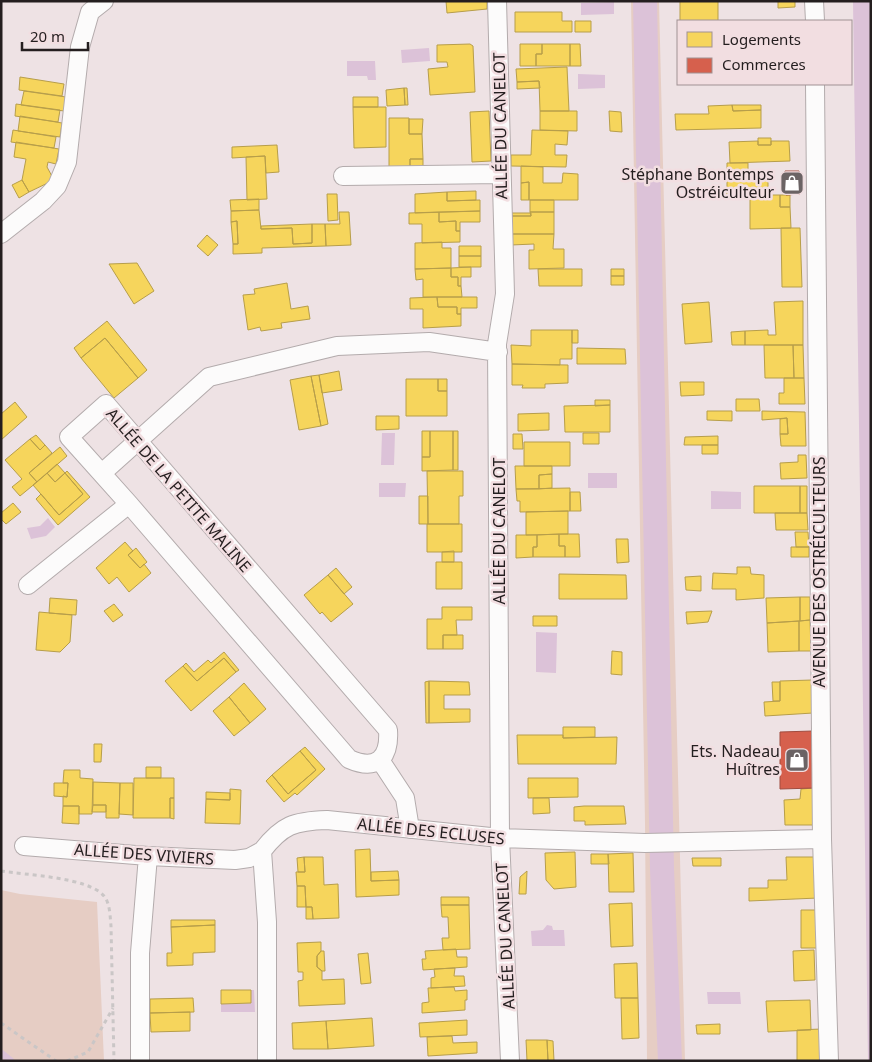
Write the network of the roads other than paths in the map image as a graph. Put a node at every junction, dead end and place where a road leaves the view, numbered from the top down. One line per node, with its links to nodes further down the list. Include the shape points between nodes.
1 (104, 1): 8 (street, via 90,12 80,48 68,162 58,186)
2 (497, 1): 6 (street, ALLÉE DU CANELOT)
3 (814, 1): 4 (street)
4 (814, 20)
5 (815, 85): 17 (street, AVENUE DES OSTRÉICULTEURS)
6 (501, 174): 7 (street); 9 (street, ALLÉE DU CANELOT, via 505,294)
7 (342, 176)
8 (1, 234)
9 (498, 352): 10 (street, via 429,342 338,346 209,377); 16 (street, ALLÉE DU CANELOT)
10 (138, 440): 11 (street); 11 (street, ALLÉE DE LA PETITE MALINE, via 106,404 85,422 69,437); 14 (street, ALLÉE DE LA PETITE MALINE, via 388,730 389,743)
11 (102, 473): 12 (street, ALLÉE DE LA PETITE MALINE)
12 (129, 504): 13 (street); 14 (street, ALLÉE DE LA PETITE MALINE, via 349,759 367,765)
13 (28, 585)
14 (380, 760): 15 (street, via 405,798)
15 (410, 829): 16 (street, ALLÉE DES ECLUSES); 19 (street, ALLÉE DES ECLUSES, via 306,820 280,830)
16 (500, 838): 17 (street, ALLÉE DES ECLUSES, via 645,843); 23 (street, ALLÉE DU CANELOT)
17 (822, 840): 24 (street, AVENUE DES OSTRÉICULTEURS)
18 (24, 846): 20 (street, ALLÉE DES VIVIERS)
19 (262, 851): 20 (street, ALLÉE DES VIVIERS, via 249,858 235,860); 22 (street, via 267,922)
20 (148, 856): 21 (street, via 140,953)
21 (140, 1061)
22 (267, 1061)
23 (510, 1061)
24 (829, 1061)

